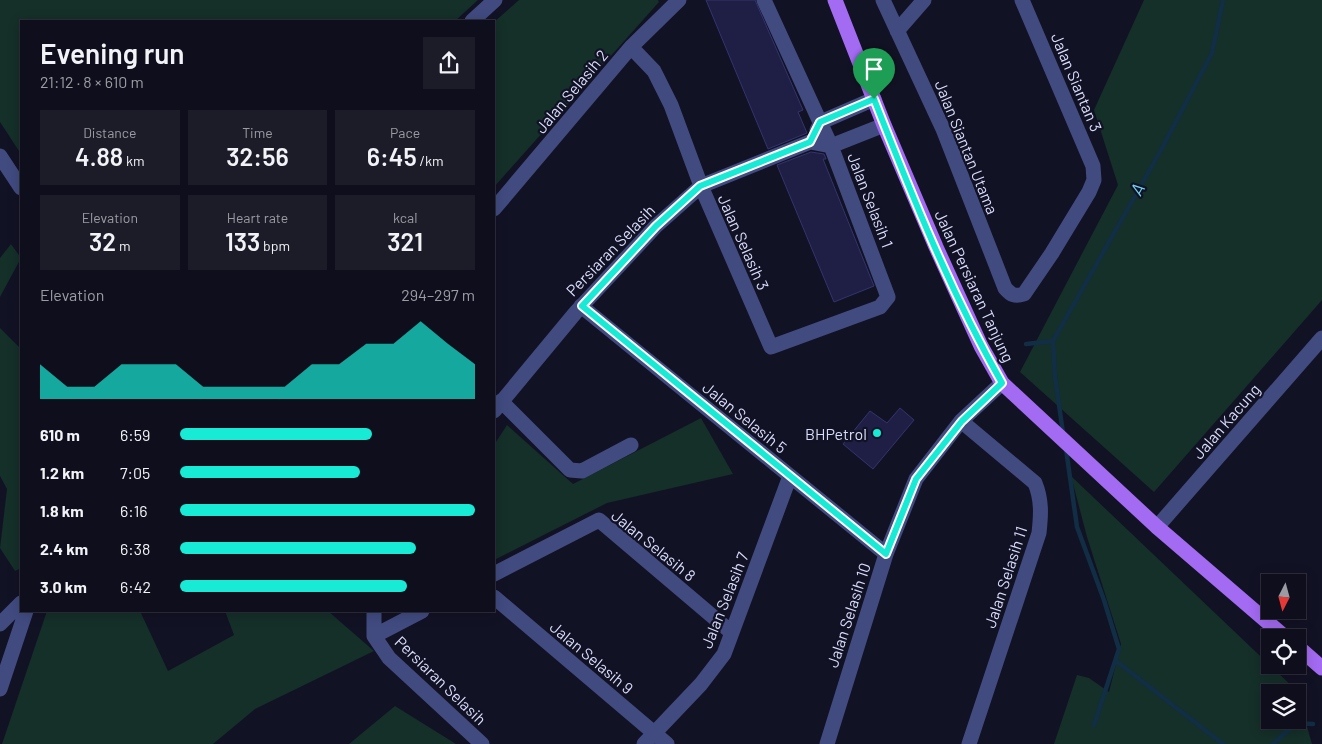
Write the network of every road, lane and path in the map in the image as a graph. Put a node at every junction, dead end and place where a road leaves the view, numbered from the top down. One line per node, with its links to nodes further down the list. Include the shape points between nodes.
1 (495, 0): 10 (street)
2 (679, 0): 12 (street, Jalan Selasih 2)
3 (764, 0): 14 (street, Jalan Selasih 1)
4 (831, 0): 9 (main road, Jalan Persiaran Tanjung)
5 (835, 0): 9 (main road, Jalan Persiaran Tanjung)
6 (883, 0): 11 (street, Jalan Siantan Utama)
7 (924, 0): 11 (street)
8 (1022, 0): 22 (street, Jalan Siantan 3, via 1093,166 1094,180)
9 (841, 18): 13 (main road, Jalan Persiaran Tanjung)
10 (473, 20)
11 (897, 31): 22 (street, Jalan Siantan Utama, via 943,129 1004,288 1013,295)
12 (632, 47): 20 (street, Jalan Selasih 3, via 654,71 671,105); 21 (street, Jalan Selasih 2)
13 (874, 99): 14 (street); 15 (main road, Jalan Persiaran Tanjung)
14 (820, 122): 16 (street); 17 (street, Jalan Selasih 1)
15 (884, 125): 17 (street); 26 (main road, Jalan Persiaran Tanjung, via 967,316)
16 (810, 142): 17 (street); 20 (street, Persiaran Selasih)
17 (831, 146): 25 (street, Jalan Selasih 1, via 888,297 880,307)
18 (0, 156): 19 (street)
19 (20, 186)
20 (700, 186): 23 (street, Persiaran Selasih, via 656,226); 25 (street, Jalan Selasih 3)
21 (495, 208)
22 (1024, 294)
23 (582, 306): 27 (street, Persiaran Selasih); 30 (street, Jalan Selasih 5)
24 (1322, 338): 31 (street, Jalan Kacung)
25 (771, 347)
26 (1002, 383): 28 (street, Jalan Selasih 10); 31 (main road, Jalan Persiaran Tanjung)
27 (497, 406): 29 (street, via 570,470 582,471)
28 (962, 421): 32 (street, Jalan Selasih 10, via 916,479); 50 (street, Jalan Selasih 11, via 1035,482 1042,508 1040,533)
29 (631, 445)
30 (790, 476): 32 (street, Jalan Selasih 5); 41 (street, Jalan Selasih 7)
31 (1157, 528): 40 (main road, Jalan Persiaran Tanjung)
32 (886, 554): 49 (street, Jalan Selasih 10)
33 (495, 573): 41 (street, Jalan Selasih 8, via 599,520)
34 (495, 597): 46 (street, Jalan Selasih 9)
35 (20, 604): 39 (street)
36 (26, 612): 45 (street)
37 (374, 612): 42 (street, Persiaran Selasih)
38 (420, 612): 42 (street)
39 (0, 624)
40 (1275, 629)
41 (732, 632): 46 (street, Jalan Selasih 7, via 724,654 701,684)
42 (374, 636): 47 (street, Persiaran Selasih, via 390,658)
43 (1306, 654): 44 (main road)
44 (1322, 668)
45 (0, 690)
46 (649, 738): 48 (street, Jalan Selasih 9)
47 (482, 744)
48 (667, 744)
49 (827, 744)
50 (969, 744)

